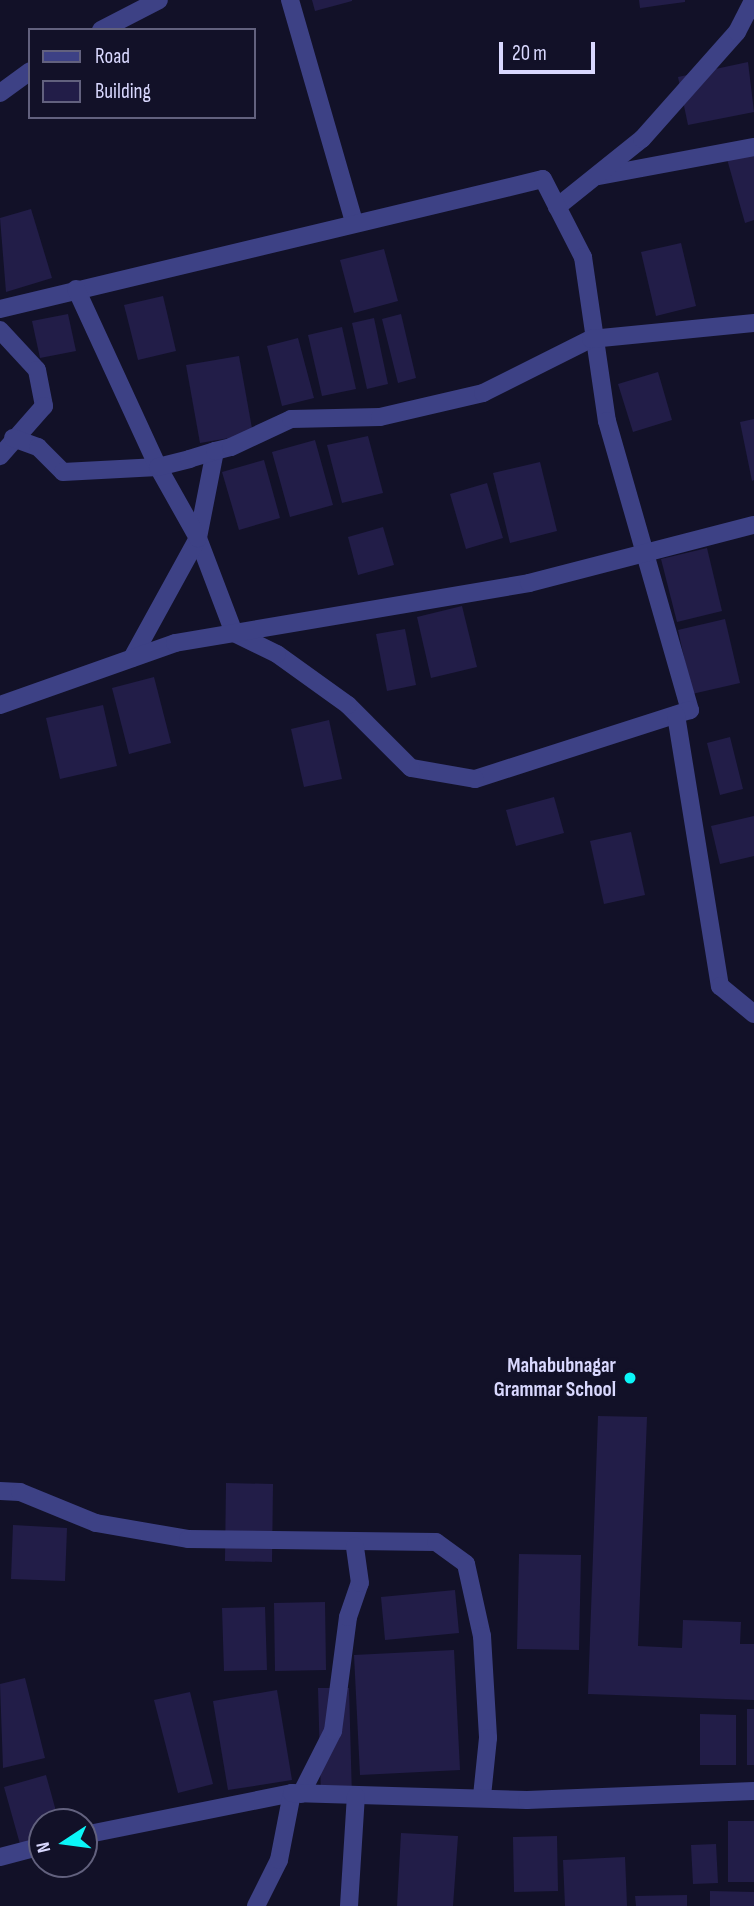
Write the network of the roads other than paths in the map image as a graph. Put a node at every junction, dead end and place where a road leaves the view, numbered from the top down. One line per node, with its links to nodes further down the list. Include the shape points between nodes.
1 (159, 0): 4 (street)
2 (290, 0): 10 (street)
3 (753, 0): 8 (street, via 737,32 642,139)
4 (104, 28)
5 (28, 73): 6 (street)
6 (0, 93)
7 (754, 147): 8 (street)
8 (595, 177): 9 (street)
9 (557, 207): 10 (street, via 543,179); 15 (street, via 583,257)
10 (354, 222): 11 (street, via 177,271)
11 (76, 289): 12 (street); 19 (street)
12 (0, 309)
13 (754, 323): 15 (street)
14 (0, 330): 16 (street, via 37,370 44,405)
15 (591, 339): 17 (street, via 483,393 380,416 291,419); 22 (street)
16 (13, 438): 18 (street); 19 (street, via 38,447 63,472)
17 (215, 451): 19 (street); 21 (street)
18 (0, 456)
19 (158, 467): 21 (street)
20 (754, 525): 22 (street)
21 (198, 538): 23 (street); 24 (street)
22 (645, 554): 23 (street, via 529,583); 26 (street, via 690,710)
23 (234, 633): 24 (street); 26 (street, via 277,654 348,705 411,768 475,779)
24 (132, 658): 25 (street)
25 (0, 705)
26 (676, 715): 27 (street, via 720,986)
27 (754, 1014)
28 (0, 1492): 29 (street, via 20,1492 96,1523 188,1539)
29 (355, 1546): 31 (street, via 360,1583 348,1617 333,1731); 33 (street, via 436,1542 466,1564 482,1636 488,1738)
30 (754, 1791): 33 (street, via 527,1800)
31 (297, 1793): 32 (street); 34 (street); 37 (street, via 279,1860)
32 (356, 1796): 33 (street); 38 (street)
33 (482, 1796)
34 (98, 1832)
35 (28, 1850): 36 (street)
36 (0, 1857)
37 (256, 1906)
38 (348, 1906)

